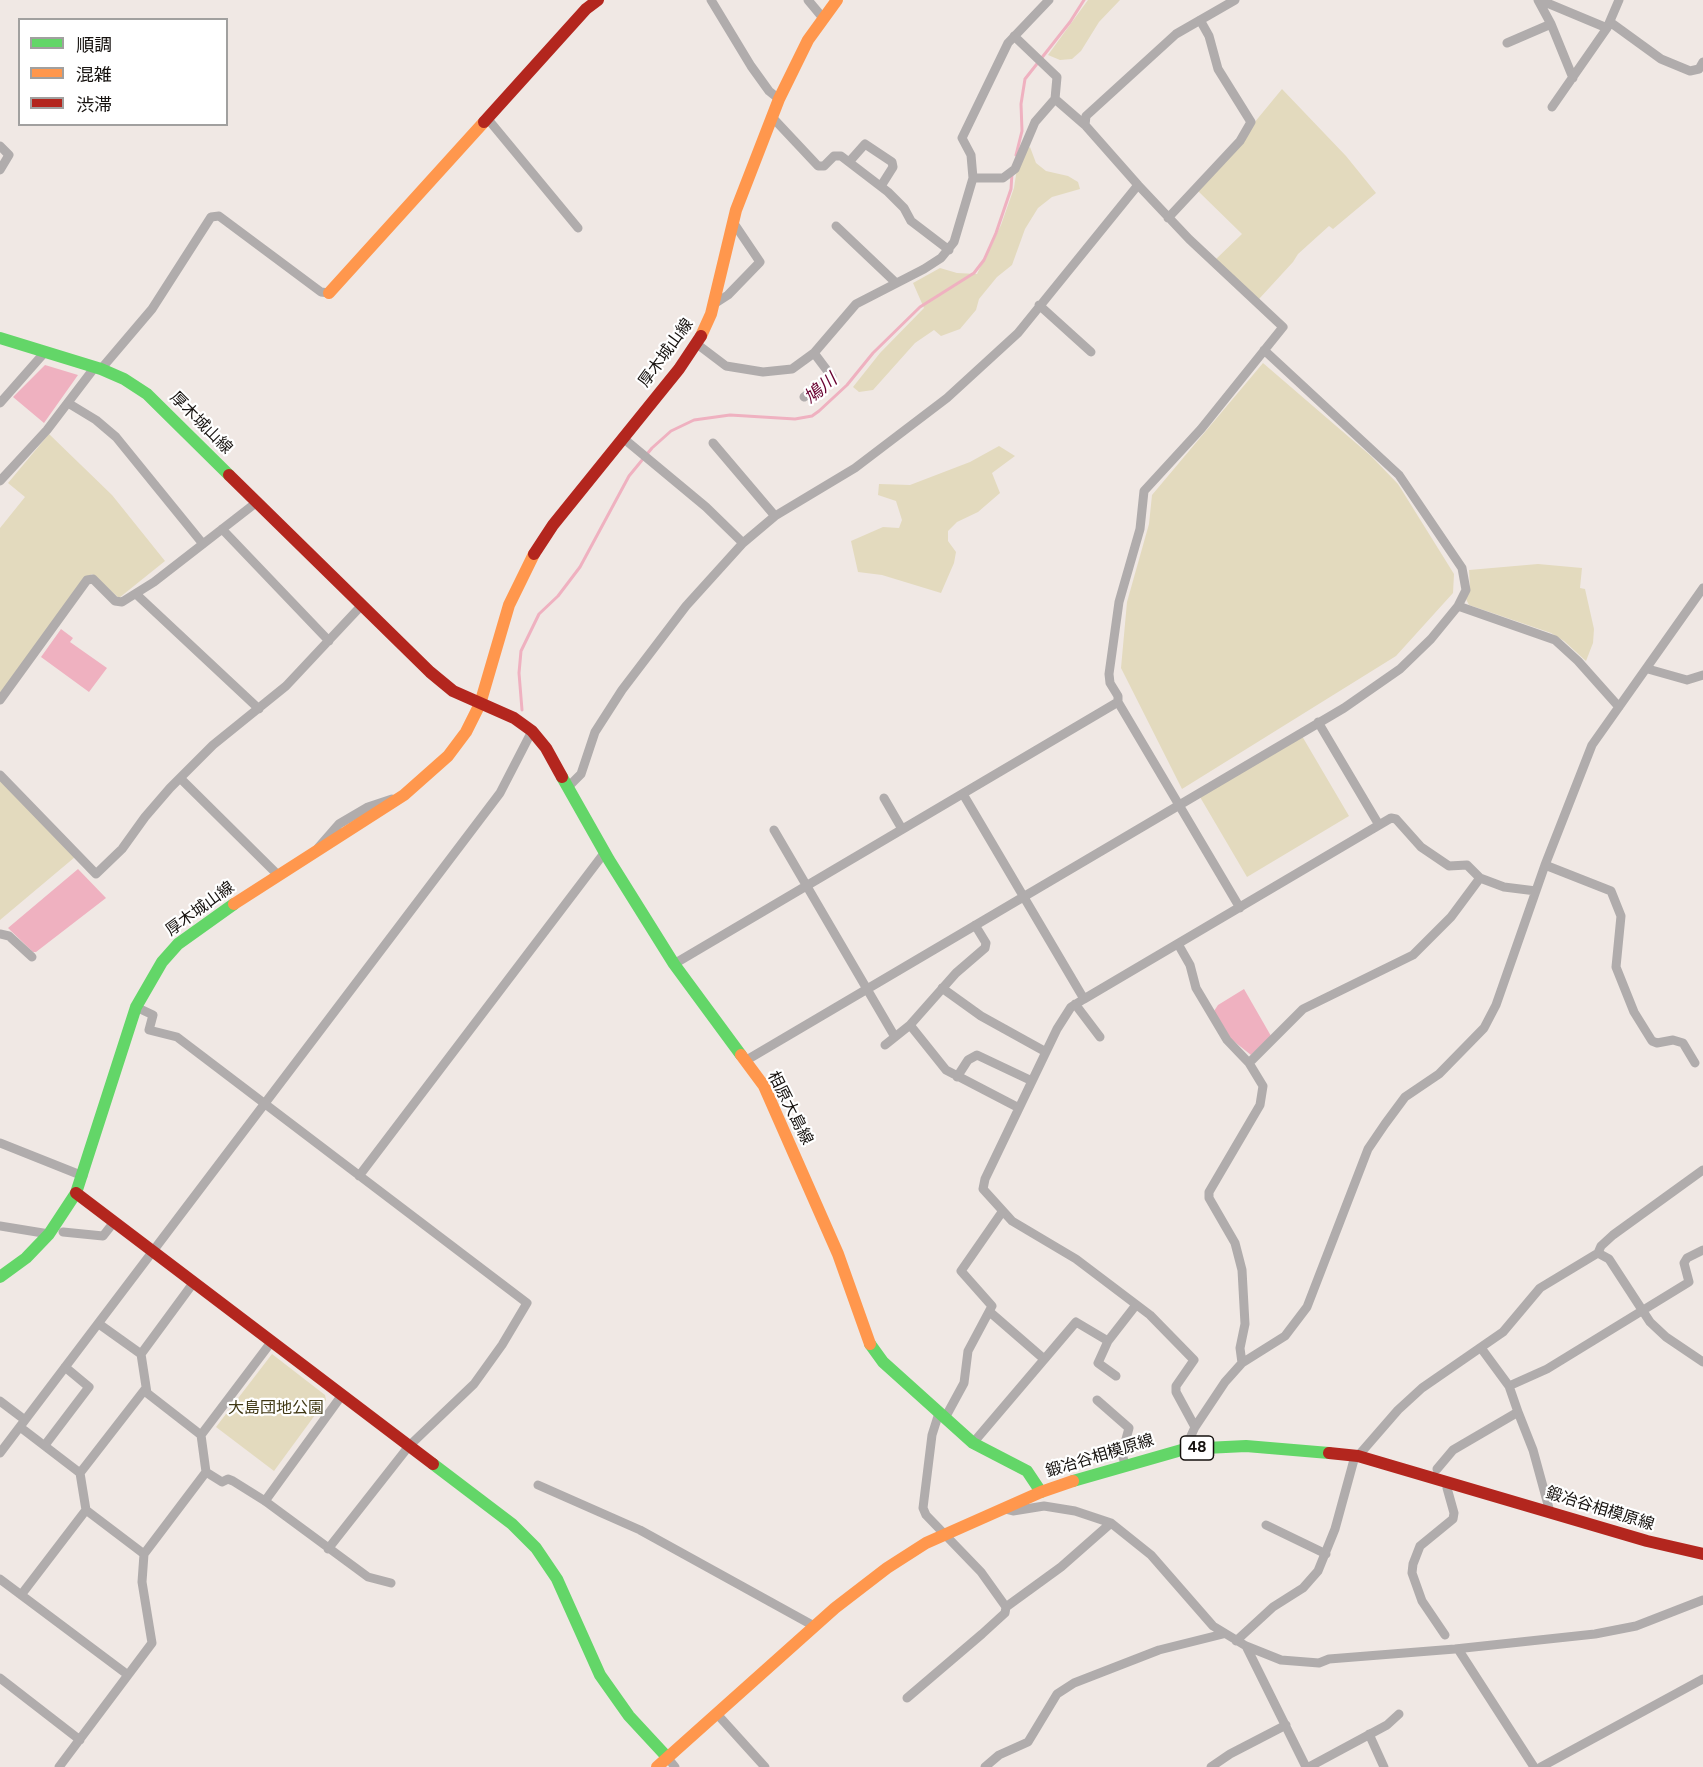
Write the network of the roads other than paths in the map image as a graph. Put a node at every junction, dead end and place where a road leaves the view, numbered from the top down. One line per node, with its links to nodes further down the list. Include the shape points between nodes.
1 (598, 0): 21 (main road)
2 (711, 0): 17 (street, via 751,66)
3 (808, 0): 9 (street)
4 (837, 0): 9 (main road, 厚木城山線)
5 (1049, 0): 13 (street)
6 (1235, 0): 10 (street)
7 (1539, 0): 11 (street); 12 (street)
8 (1619, 0): 12 (street)
9 (823, 18): 17 (main road, 厚木城山線, via 800,53)
10 (1200, 20): 22 (street, via 1153,52 1088,113); 29 (street, via 1218,69 1251,122 1240,141)
11 (1551, 24): 14 (street); 16 (street)
12 (1608, 25): 15 (street, via 1690,71 1699,69); 16 (street)
13 (1014, 36): 18 (street, via 1058,80); 26 (street, via 962,138 971,155)
14 (1507, 43)
15 (1703, 62)
16 (1573, 78): 19 (street)
17 (780, 99): 20 (main road, 厚木城山線)
18 (1055, 99): 22 (street); 26 (street, via 1035,122 1015,169 1007,176)
19 (1552, 107)
20 (772, 117): 24 (street, via 818,166 838,155); 30 (main road, 厚木城山線)
21 (487, 118): 32 (street); 35 (main road)
22 (1085, 125): 27 (street)
23 (0, 146): 25 (street, via 9,154)
24 (849, 162): 28 (street); 28 (street, via 866,144 892,162)
25 (0, 170)
26 (973, 178): 33 (street, via 961,224)
27 (1138, 185): 29 (street); 37 (street)
28 (881, 186): 33 (street, via 904,208 911,221)
29 (1168, 218): 40 (street, via 1281,322 1283,327)
30 (733, 222): 36 (main road, 厚木城山線); 36 (street, via 760,262 728,296)
31 (836, 226): 34 (street)
32 (578, 228)
33 (949, 250): 34 (street, via 924,269)
34 (895, 282): 43 (street, via 856,304)
35 (329, 293): 44 (street, via 321,292 214,216 208,219 152,309)
36 (714, 304): 39 (main road, 厚木城山線)
37 (1040, 305): 42 (street); 52 (street, via 1012,339 947,398 855,468)
38 (0, 338): 41 (main road, 厚木城山線)
39 (697, 344): 43 (street, via 724,366 762,372 792,369); 48 (main road, 厚木城山線)
40 (1264, 350): 59 (street, via 1399,475 1462,568 1466,590); 64 (street, via 1201,429 1144,491 1140,529 1119,602 1109,674)
41 (45, 352): 44 (main road, 厚木城山線); 46 (street)
42 (1091, 352)
43 (814, 353): 45 (street, via 832,377)
44 (98, 368): 47 (street); 51 (main road, 厚木城山線, via 147,394)
45 (804, 398)
46 (0, 403)
47 (68, 403): 50 (street); 55 (street, via 116,437)
48 (623, 438): 54 (street); 65 (main road, 厚木城山線, via 554,525 522,576 502,624)
49 (713, 443): 52 (street)
50 (0, 481)
51 (257, 502): 53 (street); 58 (main road, 厚木城山線)
52 (775, 516): 54 (street)
53 (222, 529): 55 (street); 60 (street)
54 (743, 543): 72 (street, via 686,606 622,690 595,732 581,774)
55 (203, 544): 57 (street)
56 (1703, 588): 61 (street)
57 (136, 594): 63 (street, via 117,602 93,579 87,580); 67 (street)
58 (361, 606): 60 (street); 65 (main road, 厚木城山線, via 441,682)
59 (1458, 606): 66 (street, via 1555,640); 68 (street, via 1400,669)
60 (329, 641): 67 (street)
61 (1648, 669): 62 (street, via 1687,680); 66 (street)
62 (1703, 675)
63 (0, 700)
64 (1118, 702): 73 (street); 75 (street)
65 (480, 704): 69 (main road, 相原大島線, via 514,718); 81 (main road, 厚木城山線, via 452,752 404,795)
66 (1619, 707): 80 (street, via 1592,745)
67 (259, 709): 71 (street, via 213,746)
68 (1318, 722): 75 (street); 76 (street)
69 (532, 731): 72 (main road, 相原大島線); 106 (street, via 500,793)
70 (0, 775): 71 (street, via 96,874 123,849 144,817)
71 (181, 779): 81 (street)
72 (568, 787): 79 (main road, 相原大島線)
73 (963, 794): 77 (street); 85 (street)
74 (884, 798): 77 (street)
75 (1179, 805): 85 (street); 86 (street)
76 (1379, 825): 82 (street, via 1396,819 1405,833 1435,858 1449,866 1467,864); 86 (street)
77 (903, 829): 83 (street)
78 (774, 830): 83 (street)
79 (605, 852): 91 (main road, 相原大島線); 111 (street)
80 (1545, 865): 84 (street); 102 (street, via 1611,891 1622,916 1616,967 1634,1012 1652,1041 1683,1043)
81 (278, 875): 95 (main road, 厚木城山線, via 178,944 152,976)
82 (1480, 878): 84 (street, via 1504,887); 103 (street, via 1451,917 1413,955 1303,1009)
83 (807, 886): 91 (street); 93 (street)
84 (1536, 891): 133 (street, via 1496,1005 1484,1028 1439,1074 1405,1097 1385,1124 1368,1149 1306,1306 1285,1336)
85 (1024, 896): 87 (street); 94 (street)
86 (1240, 908): 89 (street)
87 (975, 925): 92 (street, via 985,948); 93 (street)
88 (0, 934): 90 (street, via 9,936)
89 (1178, 944): 94 (street); 103 (street, via 1196,988 1227,1040)
90 (32, 957)
91 (674, 963): 101 (main road, 相原大島線)
92 (942, 988): 96 (street); 100 (street, via 981,1016)
93 (867, 989): 97 (street); 101 (street)
94 (1080, 1002): 98 (street); 100 (street, via 1057,1029)
95 (136, 1007): 106 (street, via 153,1015 149,1029 175,1036); 110 (main road, 厚木城山線)
96 (910, 1025): 97 (street); 104 (street, via 940,1064)
97 (894, 1037): 99 (street)
98 (1100, 1037)
99 (885, 1045)
100 (1046, 1052): 105 (street)
101 (745, 1061): 142 (main road, 相原大島線, via 776,1111 838,1254 871,1348)
102 (1695, 1063)
103 (1249, 1064): 133 (street, via 1263,1086 1260,1105 1233,1156 1212,1185 1209,1198 1230,1234 1242,1270)
104 (957, 1077): 105 (street, via 977,1054); 107 (street)
105 (1032, 1081): 107 (street)
106 (263, 1103): 111 (street); 119 (street)
107 (1019, 1108): 113 (street, via 983,1184 985,1194)
108 (0, 1143): 110 (street)
109 (1703, 1170): 120 (street, via 1613,1235)
110 (83, 1176): 112 (main road, 厚木城山線)
111 (359, 1176): 148 (street, via 527,1303 474,1384)
112 (76, 1193): 114 (main road); 117 (main road, 厚木城山線)
113 (1002, 1212): 123 (street, via 1076,1259); 125 (street, via 961,1271 989,1300)
114 (114, 1222): 116 (street, via 103,1236); 119 (main road)
115 (0, 1226): 117 (street)
116 (63, 1232)
117 (49, 1234): 121 (main road, 厚木城山線)
118 (1703, 1251): 124 (street, via 1684,1263 1689,1282)
119 (153, 1252): 122 (main road); 126 (street)
120 (1598, 1253): 124 (street, via 1609,1259); 129 (street, via 1540,1288 1503,1332)
121 (0, 1277)
122 (194, 1282): 127 (main road); 130 (street)
123 (1136, 1305): 128 (street); 144 (street, via 1166,1329 1194,1360 1176,1392)
124 (1642, 1309): 132 (street, via 1666,1337); 136 (street, via 1547,1369)
125 (991, 1313): 131 (street); 142 (street, via 968,1351 964,1383)
126 (99, 1324): 130 (street); 134 (street)
127 (272, 1341): 138 (main road); 145 (street)
128 (1108, 1341): 131 (street, via 1076,1322); 135 (street, via 1098,1363)
129 (1481, 1348): 136 (street); 151 (street, via 1416,1393)
130 (141, 1354): 137 (street)
131 (1044, 1359): 146 (street)
132 (1703, 1362)
133 (1242, 1363): 144 (street)
134 (65, 1367): 143 (street); 147 (street, via 89,1387)
135 (1116, 1376)
136 (1509, 1386): 141 (street)
137 (146, 1388): 145 (street, via 147,1393); 155 (street)
138 (342, 1395): 148 (main road); 159 (street)
139 (1097, 1400): 152 (street, via 1129,1428 1122,1454)
140 (0, 1401): 143 (street)
141 (1518, 1412): 153 (street, via 1453,1450); 162 (street)
142 (942, 1416): 146 (main road, 相原大島線); 165 (street, via 932,1435 922,1508)
143 (22, 1423): 147 (street); 150 (street)
144 (1195, 1426): 149 (street)
145 (201, 1435): 154 (street)
146 (973, 1443): 158 (main road, 相原大島線, via 1027,1471)
147 (45, 1445): 155 (street)
148 (409, 1446): 166 (street); 191 (main road, via 512,1524 536,1548 566,1595 600,1675 629,1716)
149 (1185, 1449): 151 (main road, 鍛冶谷相模原線 / 48, via 1246,1446); 152 (main road, 鍛冶谷相模原線 / 48)
150 (0, 1453)
151 (1356, 1456): 162 (main road, 鍛冶谷相模原線 / 48); 168 (street)
152 (1125, 1464): 158 (main road, 鍛冶谷相模原線 / 48)
153 (1437, 1469)
154 (206, 1472): 159 (street, via 222,1482 233,1481); 167 (street)
155 (80, 1473): 161 (street)
156 (538, 1485): 176 (street, via 639,1530)
157 (1447, 1488): 178 (street, via 1452,1519 1420,1546 1412,1573 1422,1601)
158 (1041, 1492): 160 (main road, 鍛冶谷相模原線 / 48)
159 (265, 1501): 166 (street)
160 (1003, 1508): 163 (street, via 1013,1511 1044,1506 1075,1510); 165 (main road, 鍛冶谷相模原線 / 48)
161 (86, 1510): 167 (street); 172 (street)
162 (1550, 1512): 169 (main road, 鍛冶谷相模原線 / 48)
163 (1111, 1523): 174 (street, via 1061,1567); 177 (street, via 1151,1555)
164 (1266, 1525): 168 (street)
165 (944, 1534): 174 (street, via 981,1572); 176 (main road, 鍛冶谷相模原線 / 48, via 887,1568)
166 (328, 1549): 171 (street, via 368,1577)
167 (144, 1554): 182 (street, via 142,1582 152,1644)
168 (1326, 1554): 179 (street, via 1303,1588 1274,1607)
169 (1703, 1554)
170 (0, 1579): 172 (street)
171 (391, 1583)
172 (21, 1595): 182 (street)
173 (1701, 1601): 175 (street); 181 (street, via 1616,1630)
174 (1006, 1607): 185 (street, via 990,1627)
175 (1703, 1613)
176 (814, 1626): 186 (main road, 鍛冶谷相模原線 / 48)
177 (1223, 1634): 179 (street); 195 (street, via 1159,1650 1074,1683 1057,1695 1028,1742 999,1755)
178 (1445, 1635)
179 (1236, 1641): 180 (street)
180 (1246, 1646): 181 (street, via 1281,1660 1319,1663); 188 (street)
181 (1458, 1649): 199 (street)
182 (128, 1675): 190 (street)
183 (0, 1678): 190 (street)
184 (1703, 1679): 200 (street)
185 (907, 1698)
186 (717, 1713): 191 (main road, 鍛冶谷相模原線 / 48); 194 (street)
187 (1399, 1714): 189 (street)
188 (1286, 1725): 196 (street); 197 (street)
189 (1369, 1734): 197 (street); 198 (street)
190 (80, 1740): 192 (street)
191 (671, 1762): 193 (main road, 鍛冶谷相模原線 / 48)
192 (59, 1767)
193 (657, 1767)
194 (765, 1767)
195 (985, 1767)
196 (1211, 1767)
197 (1308, 1767)
198 (1384, 1767)
199 (1534, 1767)
200 (1541, 1767)

